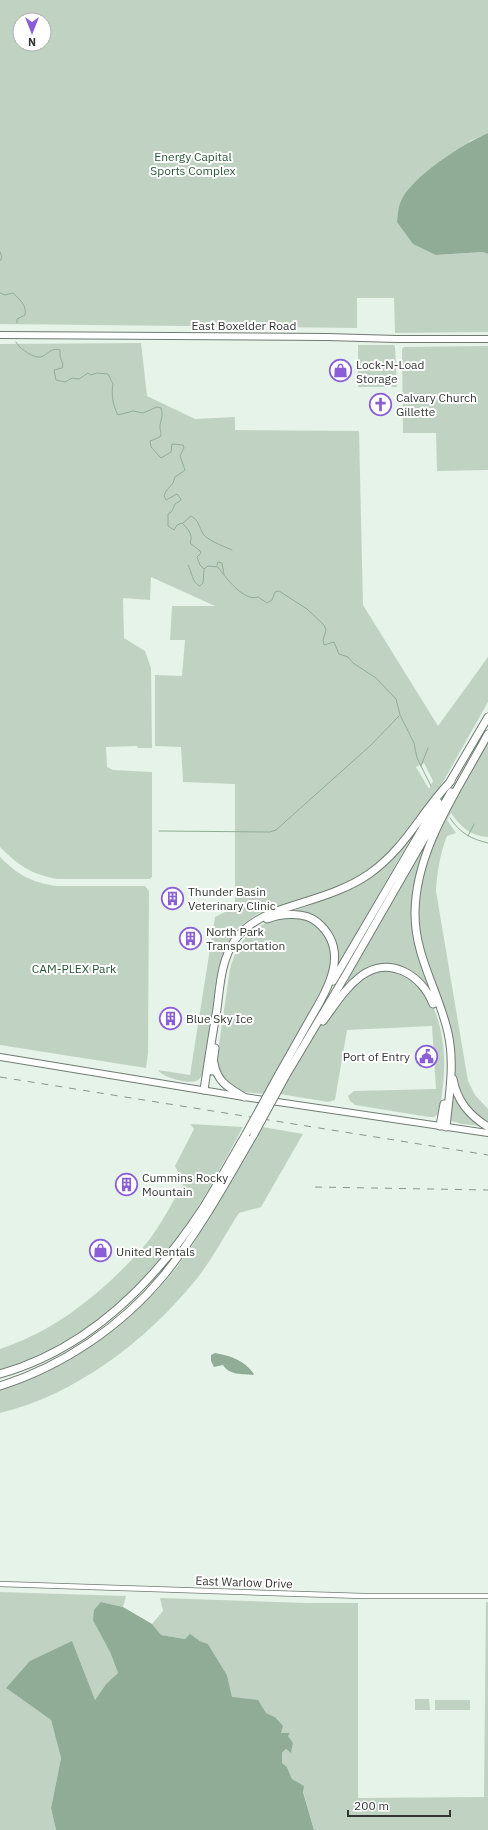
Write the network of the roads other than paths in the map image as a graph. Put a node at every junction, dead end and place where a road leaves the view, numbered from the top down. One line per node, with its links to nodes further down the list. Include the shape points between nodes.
1 (0, 335): 2 (main road, East Boxelder Road)
2 (488, 338)
3 (488, 717): 6 (highway)
4 (488, 730): 7 (highway, via 344,978)
5 (488, 734): 10 (highway, via 430,841 419,875 416,895 417,938 423,963 448,1033)
6 (451, 781): 7 (highway); 12 (highway, via 440,792 410,835 369,874 341,890 261,917 235,940 225,961)
7 (297, 1049): 9 (highway, via 329,983 335,954 333,942 323,927 314,920 292,914 262,921 248,931 237,944 226,973); 11 (highway); 14 (highway, via 349,986 362,975 384,968 407,972 425,987 442,1028 447,1055)
8 (0, 1057): 12 (main road)
9 (214, 1060): 12 (highway); 13 (highway, via 219,1078)
10 (451, 1071): 14 (highway); 15 (highway, via 460,1100 468,1112)
11 (282, 1076): 17 (highway, bridge, via 204,1207 163,1263 139,1289 94,1327 69,1344 26,1365); 18 (highway, bridge, via 254,1134 208,1211 164,1275 143,1298 106,1330 73,1352 29,1375)
12 (206, 1091): 13 (main road)
13 (244, 1097): 14 (main road)
14 (443, 1126): 16 (main road)
15 (488, 1127)
16 (488, 1133)
17 (0, 1374)
18 (0, 1386)
19 (0, 1584): 20 (street, East Warlow Drive, via 363,1596)
20 (488, 1596)

